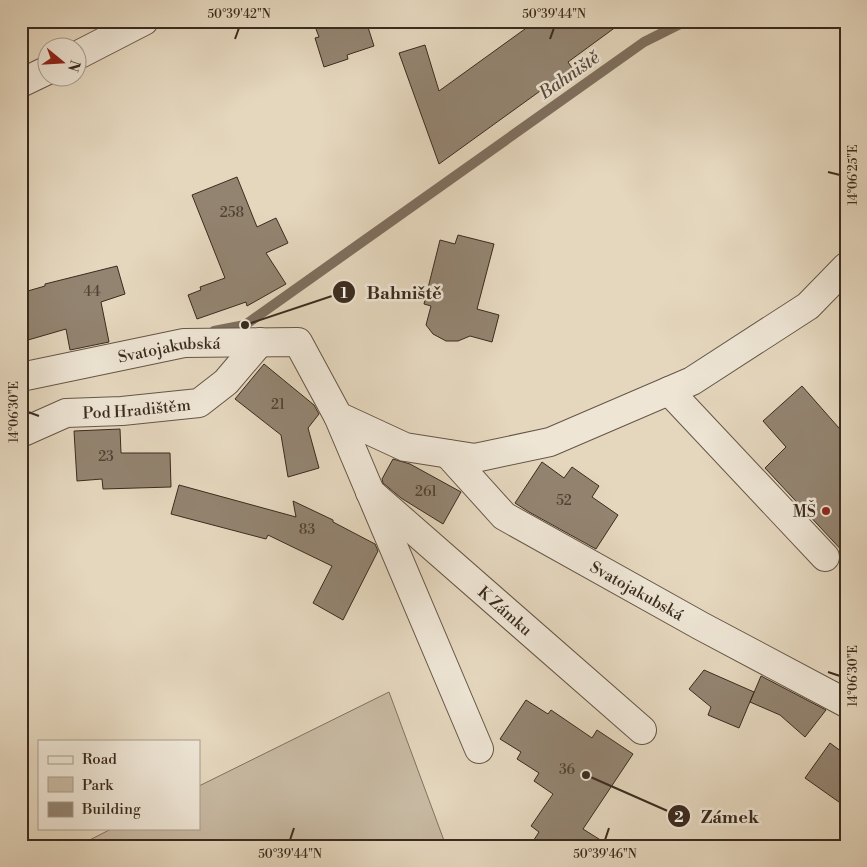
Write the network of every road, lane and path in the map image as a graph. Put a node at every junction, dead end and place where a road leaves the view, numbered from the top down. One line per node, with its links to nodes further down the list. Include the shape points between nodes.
1 (144, 21): 2 (street)
2 (88, 49)
3 (38, 75): 4 (street)
4 (21, 83)
5 (846, 267): 8 (street, via 808,306 692,382)
6 (260, 342): 7 (street, Svatojakubská, via 184,343); 9 (street, Svatojakubská, via 298,342); 10 (street, Pod Hradištěm, via 226,382 199,403 66,413)
7 (21, 377)
8 (669, 391): 11 (street, via 550,442 475,458); 13 (street)
9 (338, 416): 11 (street, via 405,447); 12 (street)
10 (21, 433)
11 (448, 454): 14 (street, Svatojakubská, via 504,516)
12 (370, 492): 15 (street, K Zámku); 16 (street)
13 (825, 557)
14 (846, 703)
15 (642, 730)
16 (479, 749)

